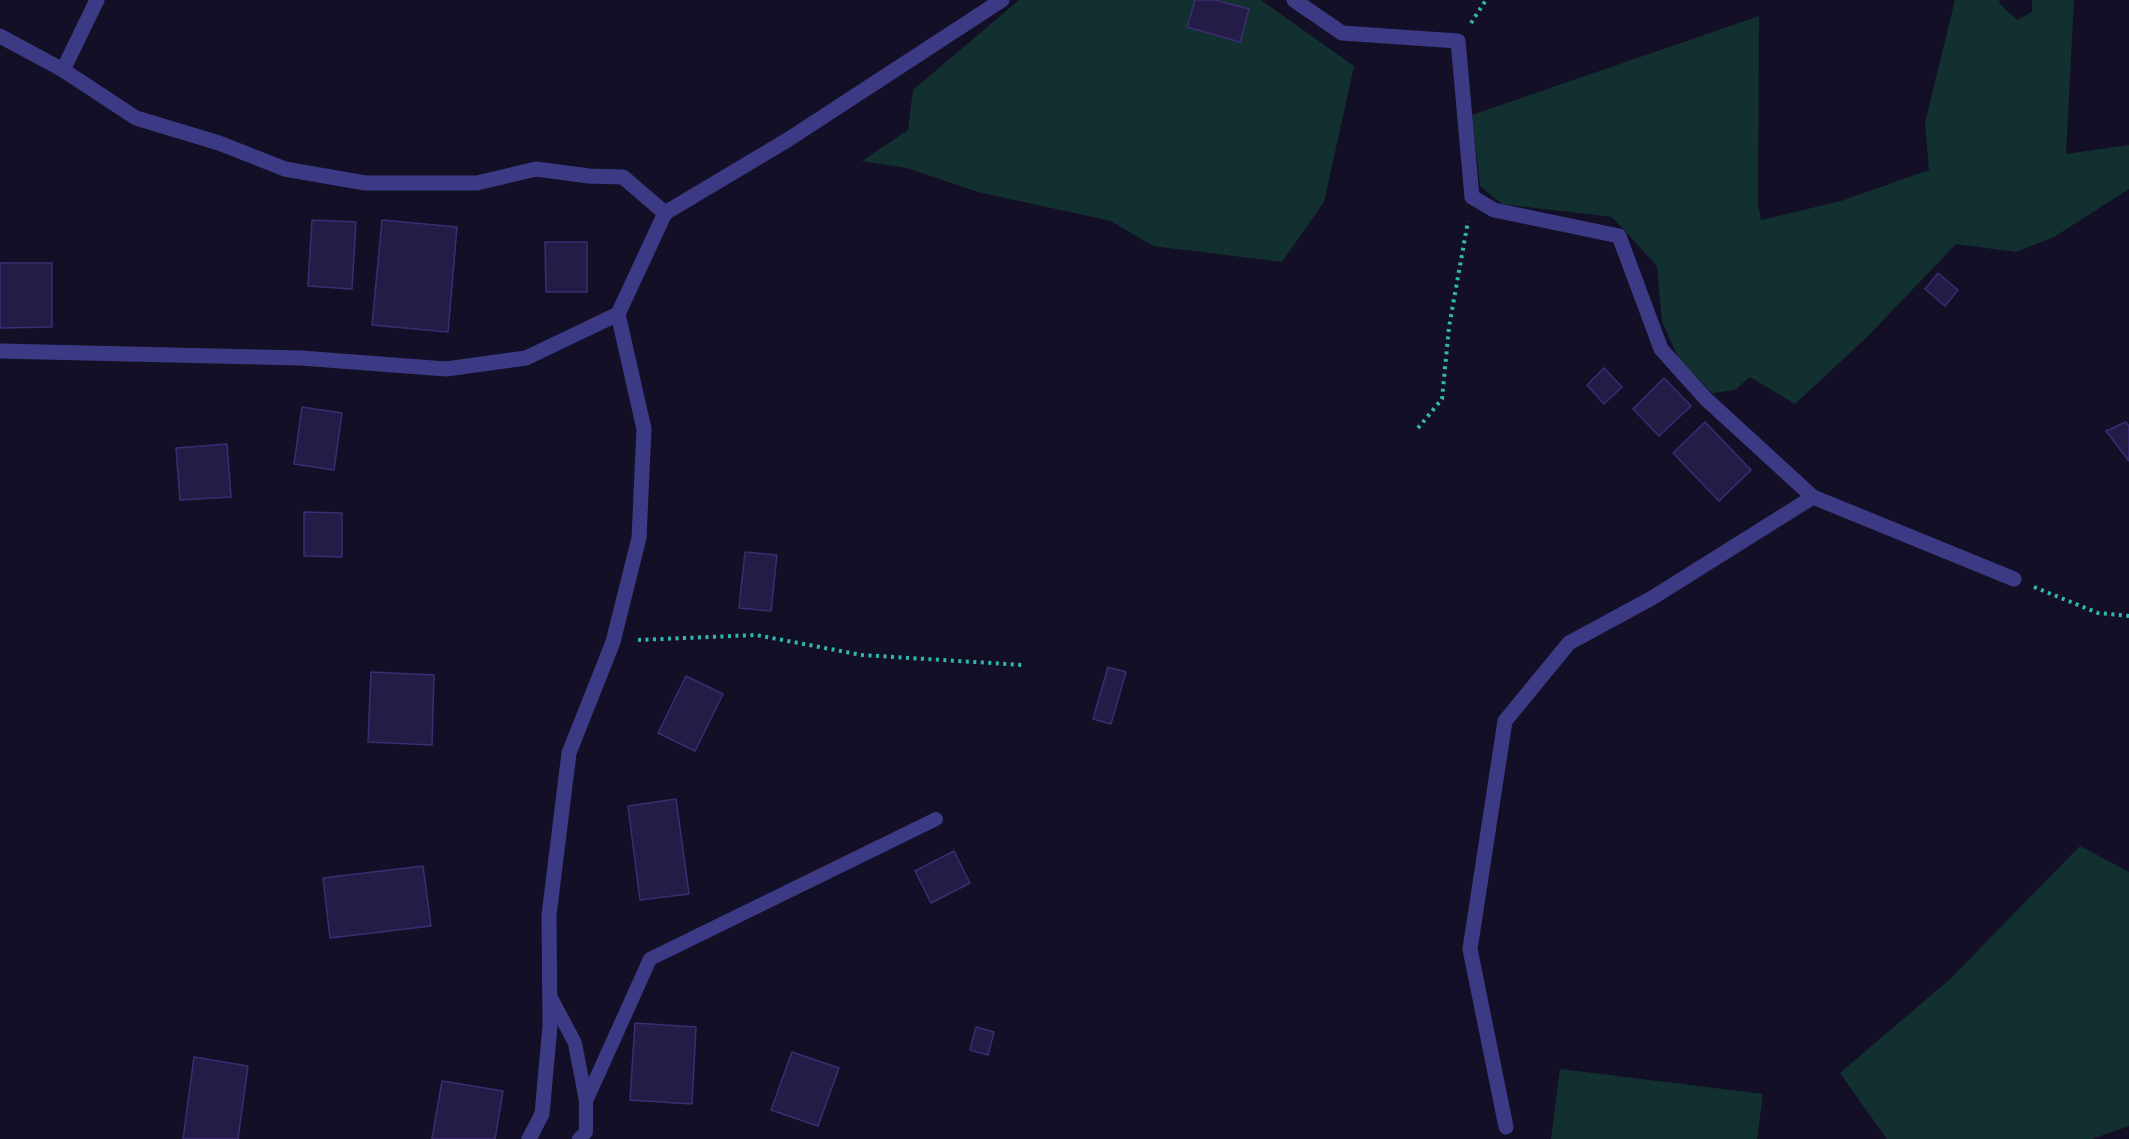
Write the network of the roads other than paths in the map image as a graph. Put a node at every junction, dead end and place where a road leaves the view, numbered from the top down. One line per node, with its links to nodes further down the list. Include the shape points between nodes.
1 (98, 0): 5 (street)
2 (1002, 0): 6 (street, via 789,139)
3 (1294, 0): 9 (street, via 1342,33 1458,41 1472,197 1494,210 1619,236 1661,349 1706,399)
4 (0, 36): 5 (street)
5 (63, 70): 6 (street, via 136,118 219,143 285,169 365,183 477,183 536,169 623,177)
6 (665, 213): 7 (street)
7 (618, 314): 8 (street, via 526,358 446,369 301,358); 12 (street, via 644,429 639,538 613,642 568,753 549,915)
8 (0, 351)
9 (1813, 497): 10 (street); 14 (street, via 1652,598 1569,643 1505,721 1470,949)
10 (2014, 579)
11 (936, 819): 13 (lane, via 650,958)
12 (550, 996): 13 (lane, via 575,1042); 15 (street, via 542,1114)
13 (586, 1101): 16 (lane, via 586,1132)
14 (1506, 1127)
15 (529, 1139)
16 (579, 1139)

